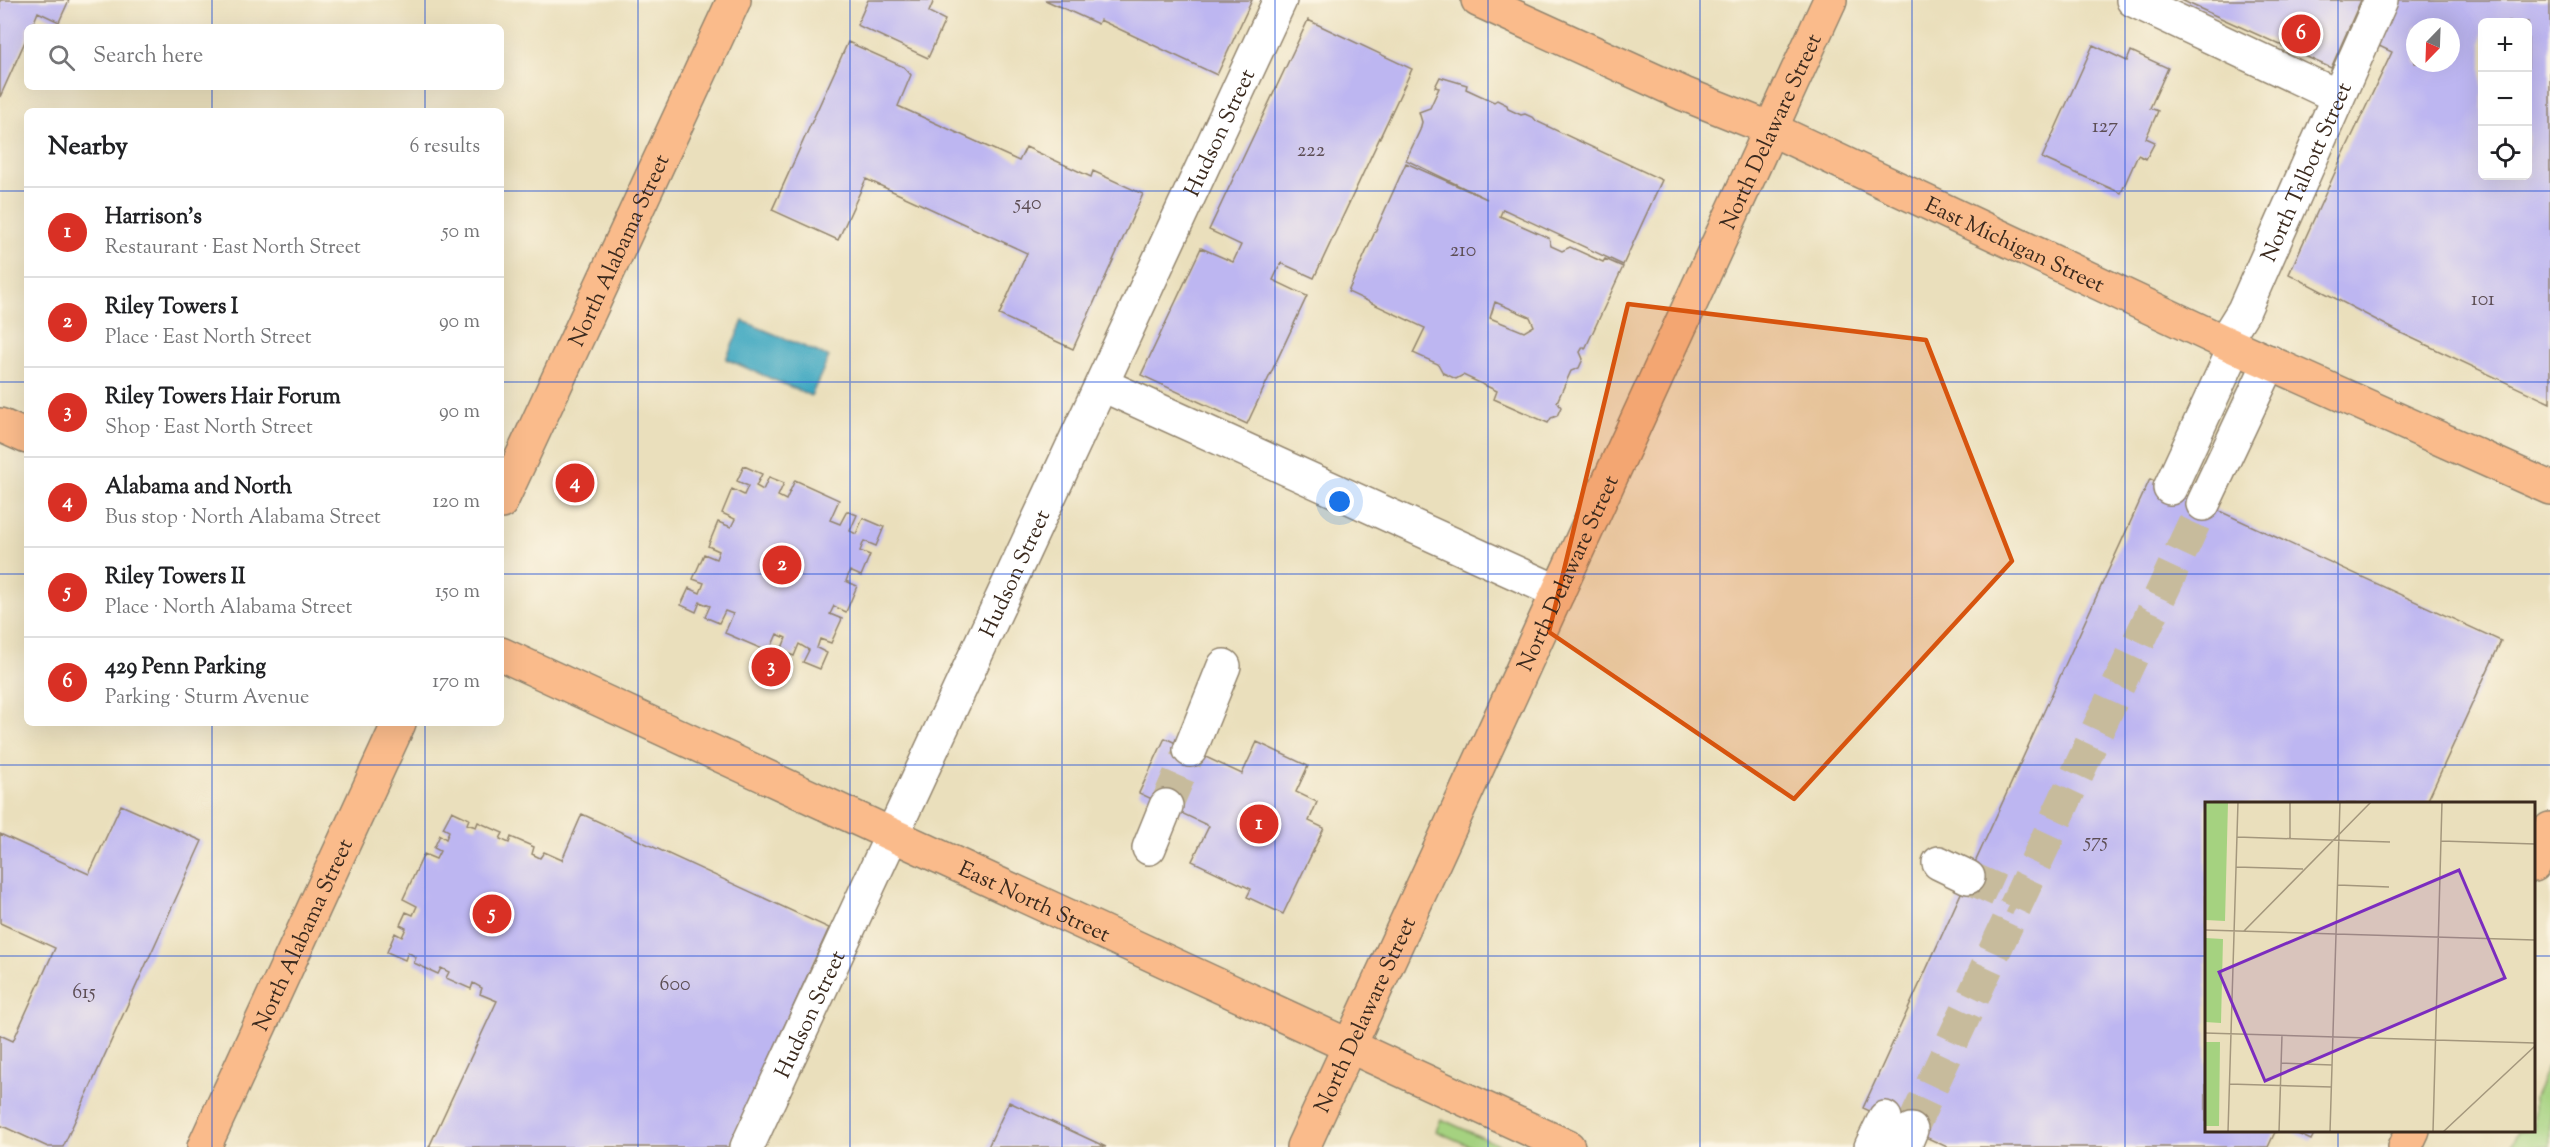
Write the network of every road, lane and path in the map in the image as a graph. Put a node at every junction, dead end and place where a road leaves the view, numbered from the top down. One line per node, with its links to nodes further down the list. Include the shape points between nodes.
1 (734, 0): 16 (main road, North Alabama Street)
2 (1280, 0): 11 (street, Hudson Street)
3 (1478, 0): 8 (main road, East Michigan Street, via 1684,94)
4 (1830, 0): 8 (main road, North Delaware Street)
5 (2133, 0): 7 (street)
6 (2381, 0): 7 (street, North Talbott Street)
7 (2337, 96): 9 (street, North Talbott Street)
8 (1771, 129): 9 (main road, East Michigan Street); 18 (main road, North Delaware Street)
9 (2229, 344): 10 (main road, East Michigan Street); 14 (street, North Talbott Street)
10 (2270, 362): 15 (main road, East Michigan Street); 17 (street)
11 (1103, 385): 18 (street); 25 (street, Hudson Street)
12 (0, 424): 13 (main road)
13 (24, 436)
14 (2170, 488)
15 (2550, 488)
16 (504, 496)
17 (2203, 504)
18 (1558, 592): 30 (main road, North Delaware Street)
19 (504, 655): 25 (main road, East North Street)
20 (1224, 666): 22 (street)
21 (398, 726): 33 (main road, North Alabama Street)
22 (1190, 750)
23 (1166, 806): 26 (street)
24 (2550, 829): 28 (main road)
25 (892, 834): 30 (main road, East North Street); 34 (street, Hudson Street)
26 (1149, 848)
27 (1939, 863): 29 (street)
28 (2535, 863)
29 (1968, 877)
30 (1349, 1047): 35 (main road, North Delaware Street); 36 (main road, East North Street)
31 (1900, 1132): 37 (street)
32 (2412, 1132): 38 (main road)
33 (204, 1147)
34 (747, 1147)
35 (1303, 1147)
36 (1568, 1147)
37 (1871, 1147)
38 (2405, 1147)

